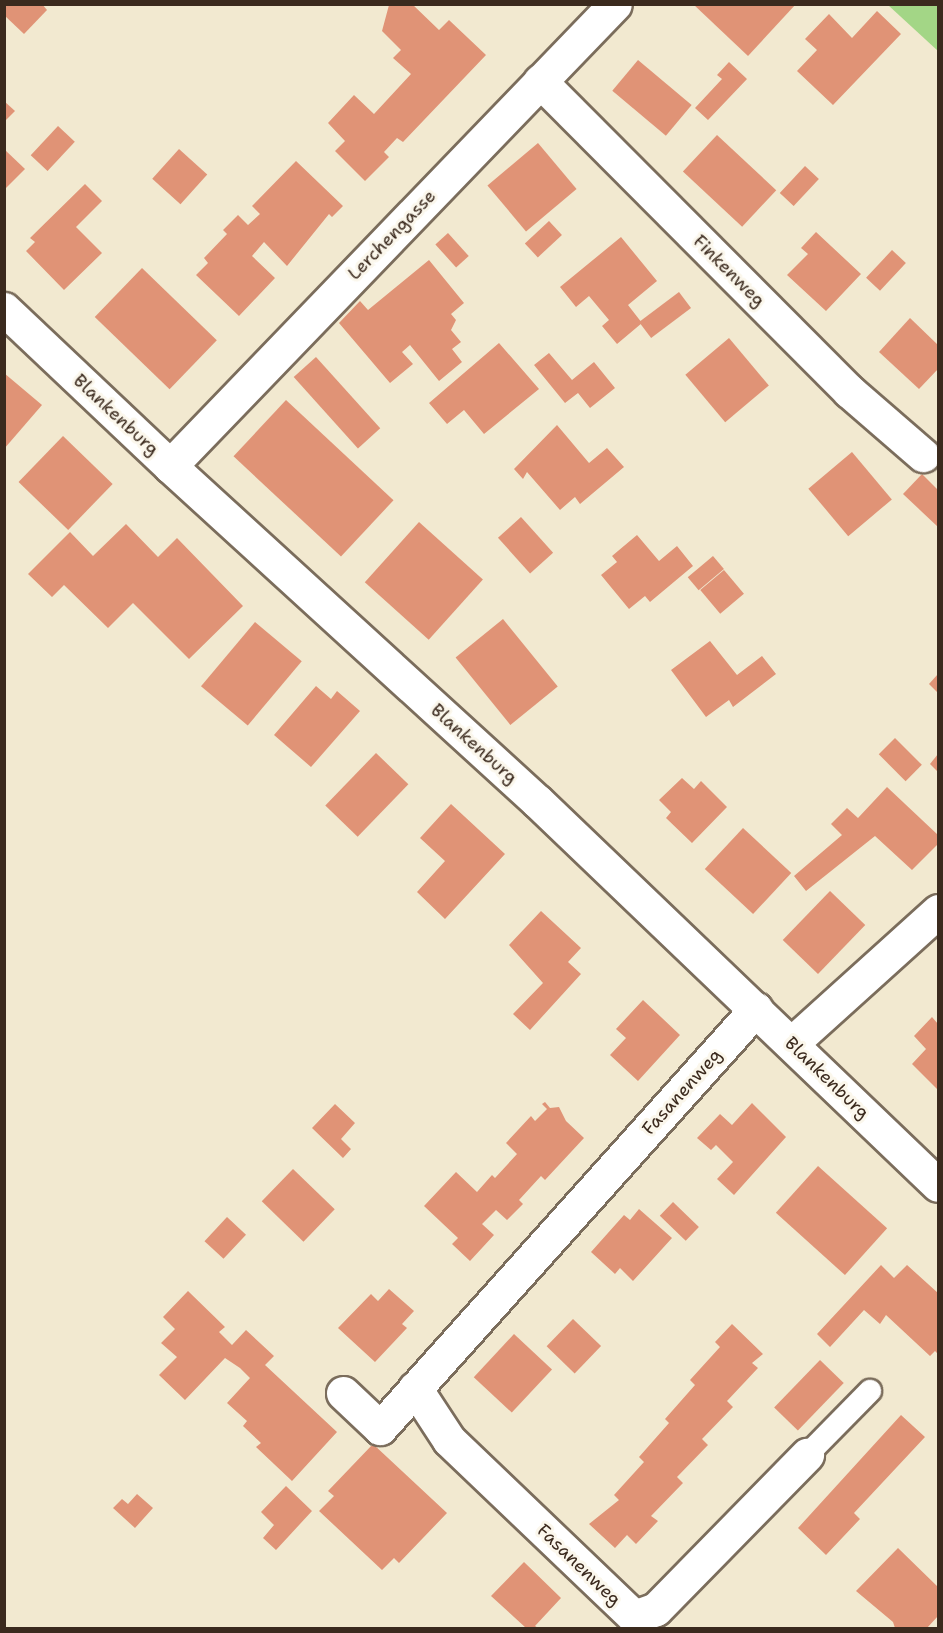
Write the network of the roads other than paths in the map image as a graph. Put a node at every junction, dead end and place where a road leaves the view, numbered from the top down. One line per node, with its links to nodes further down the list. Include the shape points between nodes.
1 (615, 4): 2 (street, Lerchengasse)
2 (540, 81): 4 (street, Finkenweg, via 849,391); 5 (street, Lerchengasse)
3 (4, 309): 5 (street, Blankenburg)
4 (923, 455)
5 (170, 466): 7 (street, Blankenburg, via 537,801)
6 (939, 910): 8 (street)
7 (756, 1009): 8 (street, Blankenburg); 10 (street, Fasanenweg)
8 (792, 1043): 9 (street, Blankenburg)
9 (939, 1185)
10 (415, 1388): 12 (street, Fasanenweg, via 380,1428); 14 (street, Fasanenweg, via 449,1440)
11 (870, 1391): 13 (lane)
12 (343, 1393)
13 (807, 1455): 14 (street, Fasanenweg, via 656,1609)
14 (636, 1623)

